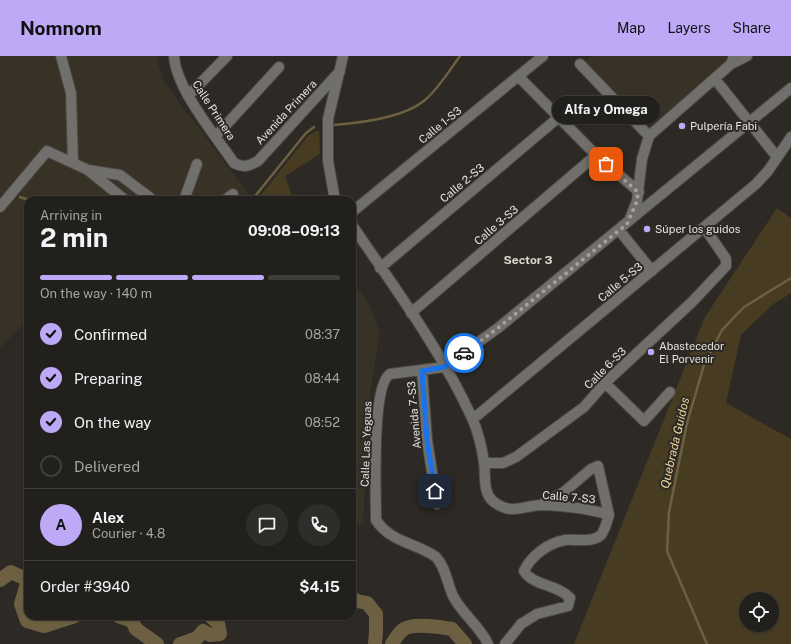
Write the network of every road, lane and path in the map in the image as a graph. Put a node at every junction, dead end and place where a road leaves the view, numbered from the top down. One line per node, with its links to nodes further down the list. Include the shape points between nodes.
1 (61, 56): 22 (street, via 71,93)
2 (174, 56): 14 (street, Calle Primera, via 176,71)
3 (227, 56): 14 (street)
4 (343, 56): 10 (street)
5 (543, 56): 11 (street, Calle 1-S3)
6 (747, 56): 7 (street)
7 (733, 60): 12 (street)
8 (580, 64): 18 (street)
9 (279, 67): 17 (street)
10 (340, 71): 24 (street, Avenida Primera, via 258,161); 32 (street, via 328,119 328,161)
11 (519, 77): 15 (street); 34 (street, Calle 1-S3)
12 (715, 80): 16 (street); 18 (street)
13 (791, 88): 16 (street)
14 (188, 96): 17 (street, Calle Primera)
15 (559, 117): 20 (street); 38 (street, Calle 2-S3)
16 (749, 121): 21 (street); 35 (street)
17 (216, 136): 24 (street, Calle Primera, via 234,162 240,166)
18 (649, 136): 26 (street, via 642,159)
19 (791, 137): 21 (street, Calle 5-S3)
20 (596, 155): 26 (street); 40 (street, Calle 3-S3)
21 (777, 157): 36 (street, Calle 5-S3, via 768,172 756,184)
22 (73, 163): 25 (street); 33 (street, via 47,151)
23 (197, 164): 30 (street)
24 (248, 166)
25 (88, 170): 28 (street); 29 (street, via 120,175)
26 (638, 192): 35 (street, via 637,201)
27 (233, 194): 31 (street)
28 (120, 196)
29 (148, 196)
30 (185, 196)
31 (230, 196)
32 (333, 196)
33 (0, 207)
34 (356, 209)
35 (623, 227): 39 (street); 41 (street, via 498,328)
36 (704, 227): 39 (street, Calle 5-S3); 43 (street, Calle 6-S3, via 727,263 692,302)
37 (356, 231): 38 (street)
38 (380, 268): 40 (street)
39 (652, 271): 45 (street, Calle 5-S3)
40 (411, 313): 41 (street)
41 (444, 367): 42 (street, Calle Las Yeguas); 45 (street, Calle 7-S3)
42 (422, 371): 47 (street, Avenida 7-S3, via 427,440); 50 (street, Calle Las Yeguas, via 390,374 384,381 379,396 376,520 391,535 436,557 441,562 461,610)
43 (605, 383): 44 (street, via 644,421); 46 (street, Calle 6-S3, via 584,408 516,457 504,463)
44 (670, 392)
45 (473, 420): 46 (street, Calle 7-S3)
46 (484, 463): 48 (street, Calle 7-S3, via 486,489 493,502 514,510)
47 (437, 504)
48 (541, 505): 49 (street, Calle 7-S3, via 590,509); 49 (street, via 564,492 598,466)
49 (609, 515): 51 (street, via 602,534 597,538 554,543 528,563 524,571 528,578 565,593 570,598 570,603 568,606 537,614 521,624)
50 (490, 644)
51 (505, 644)

